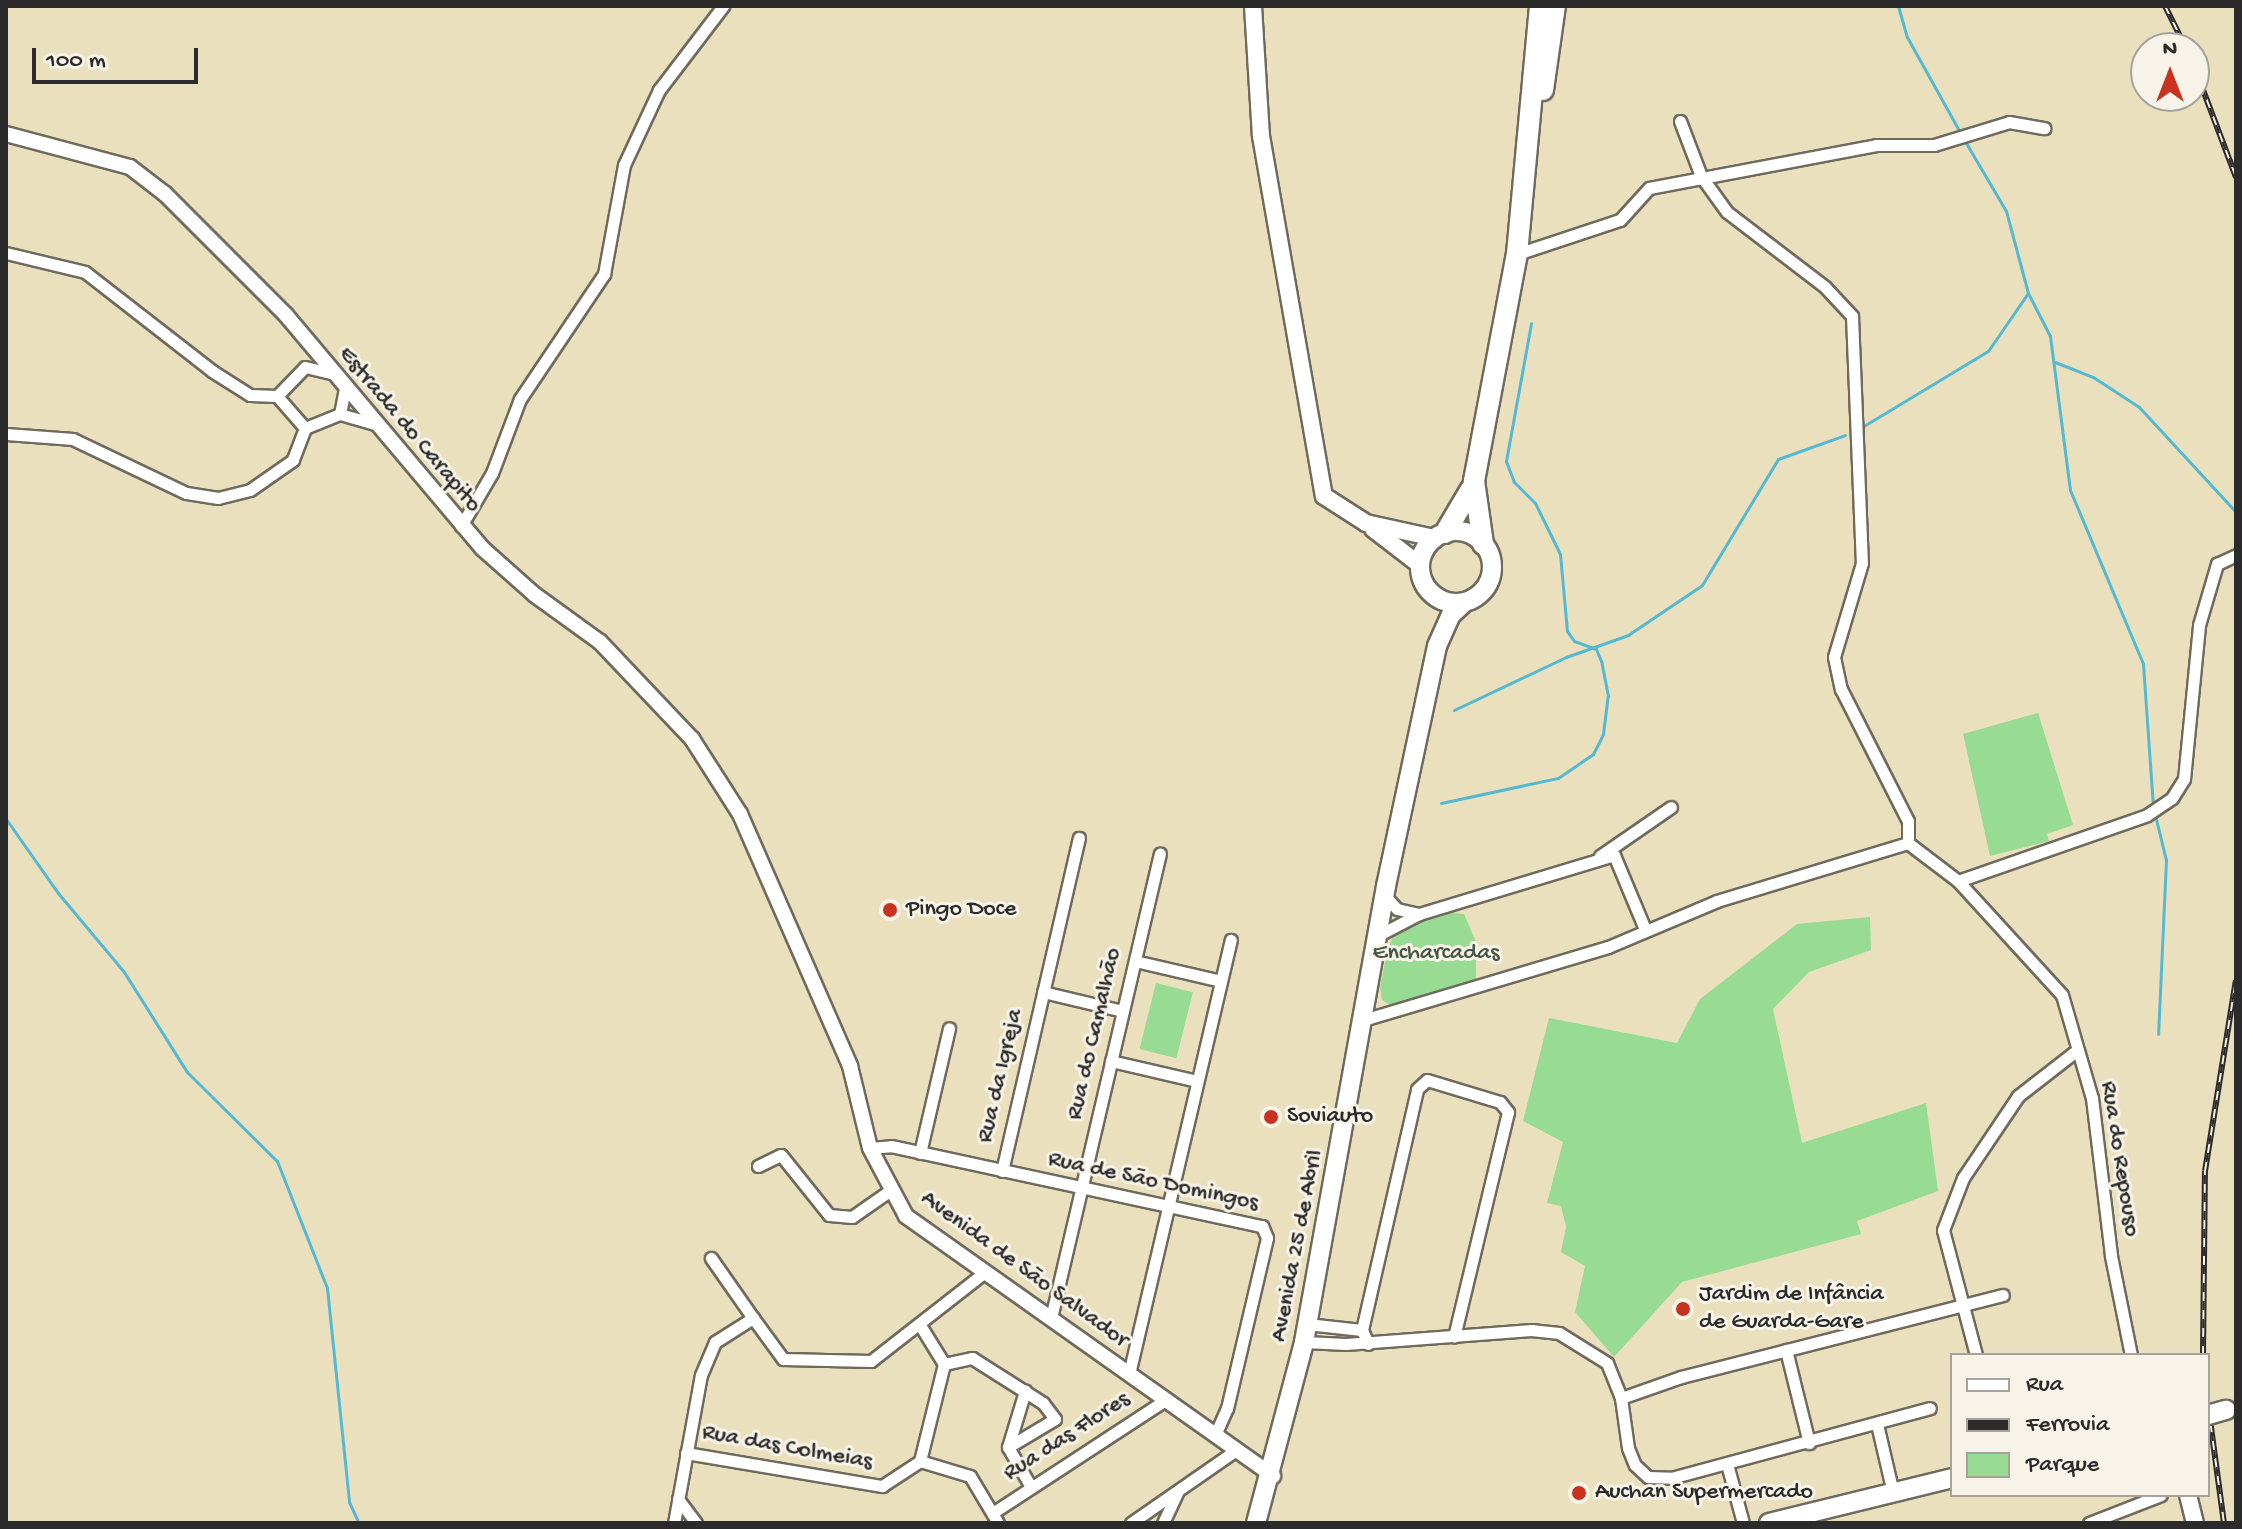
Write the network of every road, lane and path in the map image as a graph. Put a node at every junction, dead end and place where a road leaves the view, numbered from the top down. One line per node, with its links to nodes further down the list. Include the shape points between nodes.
1 (723, 6): 23 (street, via 659,90 624,165 604,274 520,399 492,473)
2 (1253, 6): 22 (main road, via 1261,136 1314,456 1324,496)
3 (1540, 6): 8 (highway)
4 (1556, 12): 8 (highway)
5 (1680, 121): 9 (street)
6 (2044, 128): 9 (street, via 2009,122 1934,145 1876,145)
7 (6, 134): 12 (street, Estrada do Carapito, via 130,167 165,194)
8 (1531, 140): 11 (highway)
9 (1701, 176): 11 (street, via 1649,188 1620,220); 34 (street, via 1744,229 1825,287 1852,316 1862,563 1834,657 1841,689 1908,821)
10 (6, 253): 16 (street, via 85,272 212,371 250,395)
11 (1517, 254): 21 (highway)
12 (305, 340): 13 (street); 14 (street, Estrada do Carapito)
13 (305, 367): 14 (street); 16 (street)
14 (330, 373): 15 (street, Estrada do Carapito)
15 (345, 389): 17 (street); 18 (street, Estrada do Carapito)
16 (277, 396): 19 (street)
17 (340, 414): 18 (street); 19 (street)
18 (376, 424): 23 (street, Estrada do Carapito)
19 (305, 428): 20 (street, via 293,460 250,490 218,498 186,493 73,439)
20 (6, 434)
21 (1474, 481): 24 (highway); 25 (highway)
22 (1366, 523): 24 (main road); 27 (main road)
23 (461, 526): 32 (street, Estrada do Carapito, via 535,595 600,642 692,739)
24 (1440, 535): 25 (main road, via 1466,532); 27 (main road)
25 (1483, 544): 29 (main road, Avenida 25 de Abril, via 1492,573 1483,591)
26 (2236, 555): 37 (street, via 2217,564 2199,625 2184,779 2172,798 2147,815)
27 (1420, 565): 28 (main road, Avenida 25 de Abril)
28 (1426, 587): 29 (main road, via 1443,601); 30 (main road, Avenida 25 de Abril)
29 (1465, 602): 30 (main road, Avenida 25 de Abril, via 1451,615)
30 (1437, 646): 38 (main road, Avenida 25 de Abril)
31 (1671, 807): 36 (street)
32 (740, 814): 52 (street, Avenida de São Salvador, via 850,1066)
33 (1079, 838): 45 (street, Rua da Igreja)
34 (1908, 843): 37 (street, Rua do Repouso); 40 (street, via 1717,901)
35 (1160, 854): 43 (street, Rua do Camalhão)
36 (1600, 856): 39 (street); 40 (street, via 1614,855)
37 (1958, 881): 49 (street, Rua do Repouso, via 2062,995)
38 (1384, 895): 39 (street, via 1397,909); 41 (main road, Avenida 25 de Abril)
39 (1419, 914): 41 (street)
40 (1645, 929): 47 (street, via 1608,947)
41 (1377, 936): 47 (main road, Avenida 25 de Abril)
42 (1231, 940): 44 (street)
43 (1135, 961): 44 (street); 46 (street, Rua do Camalhão)
44 (1221, 981): 51 (street)
45 (1043, 992): 46 (street, Rua da Igreja); 55 (street, Rua da Igreja)
46 (1123, 1011): 50 (street, Rua do Camalhão)
47 (1363, 1020): 67 (main road, Avenida 25 de Abril)
48 (949, 1028): 53 (street)
49 (2077, 1050): 62 (street, via 2018,1096 1963,1178 1943,1230); 72 (street, Rua do Repouso, via 2092,1098 2111,1256)
50 (1111, 1061): 51 (street); 57 (street, Rua do Camalhão)
51 (1197, 1081): 58 (street)
52 (870, 1148): 53 (street, Rua de São Domingos); 56 (street, Avenida de São Salvador)
53 (920, 1153): 55 (street, Rua de São Domingos)
54 (758, 1166): 56 (street, via 781,1155 829,1215 852,1217)
55 (1002, 1171): 57 (street, Rua de São Domingos)
56 (892, 1189): 60 (street, Avenida de São Salvador, via 906,1216)
57 (1081, 1189): 58 (street, Rua de São Domingos); 64 (street, Rua do Camalhão)
58 (1168, 1208): 74 (street); 80 (street, Rua de São Domingos, via 1262,1226 1267,1238 1227,1408)
59 (711, 1258): 63 (street)
60 (985, 1272): 64 (street, Avenida de São Salvador); 65 (street)
61 (2003, 1295): 62 (street)
62 (1960, 1305): 70 (street); 71 (street)
63 (753, 1318): 65 (street, via 783,1359 801,1362 871,1361); 84 (street, via 715,1342 701,1375)
64 (1051, 1318): 74 (street, Avenida de São Salvador)
65 (920, 1325): 73 (street)
66 (1362, 1330): 67 (street); 68 (street, via 1417,1089 1427,1080 1500,1102 1508,1112); 69 (street)
67 (1305, 1333): 69 (street); 87 (main road, Avenida 25 de Abril)
68 (1454, 1337): 69 (street); 76 (street, via 1559,1333 1607,1363)
69 (1368, 1344)
70 (1786, 1350): 76 (street); 81 (street)
71 (1975, 1353)
72 (2131, 1353)
73 (944, 1364): 75 (street, via 972,1358); 85 (street)
74 (1129, 1374): 77 (street, Avenida de São Salvador)
75 (1025, 1391): 82 (street); 82 (street, via 1055,1419)
76 (1621, 1398): 86 (street, via 1628,1448 1648,1477 1671,1478)
77 (1165, 1400): 80 (street, Avenida de São Salvador); 89 (street, Rua das Flores)
78 (1930, 1408): 79 (street)
79 (1877, 1424): 81 (street); 91 (street)
80 (1215, 1435): 83 (street, Avenida de São Salvador)
81 (1809, 1443): 86 (street)
82 (1008, 1447): 89 (street)
83 (1236, 1450): 87 (street, Avenida de São Salvador); 90 (street)
84 (686, 1453): 85 (street, Rua das Colmeias, via 882,1486); 94 (street)
85 (920, 1461): 95 (street, via 970,1476)
86 (1727, 1464): 102 (street)
87 (1273, 1476): 101 (main road, Avenida 25 de Abril)
88 (1950, 1479): 91 (main road)
89 (1031, 1487): 95 (street, Rua das Flores)
90 (1178, 1490): 99 (street); 100 (street)
91 (1893, 1493): 103 (main road)
92 (2156, 1497): 96 (street)
93 (2188, 1497): 104 (main road)
94 (678, 1499): 97 (street); 98 (street)
95 (996, 1518)
96 (2094, 1520)
97 (674, 1523)
98 (696, 1523)
99 (1131, 1523)
100 (1163, 1523)
101 (1256, 1523)
102 (1743, 1523)
103 (1769, 1523)
104 (2195, 1523)

